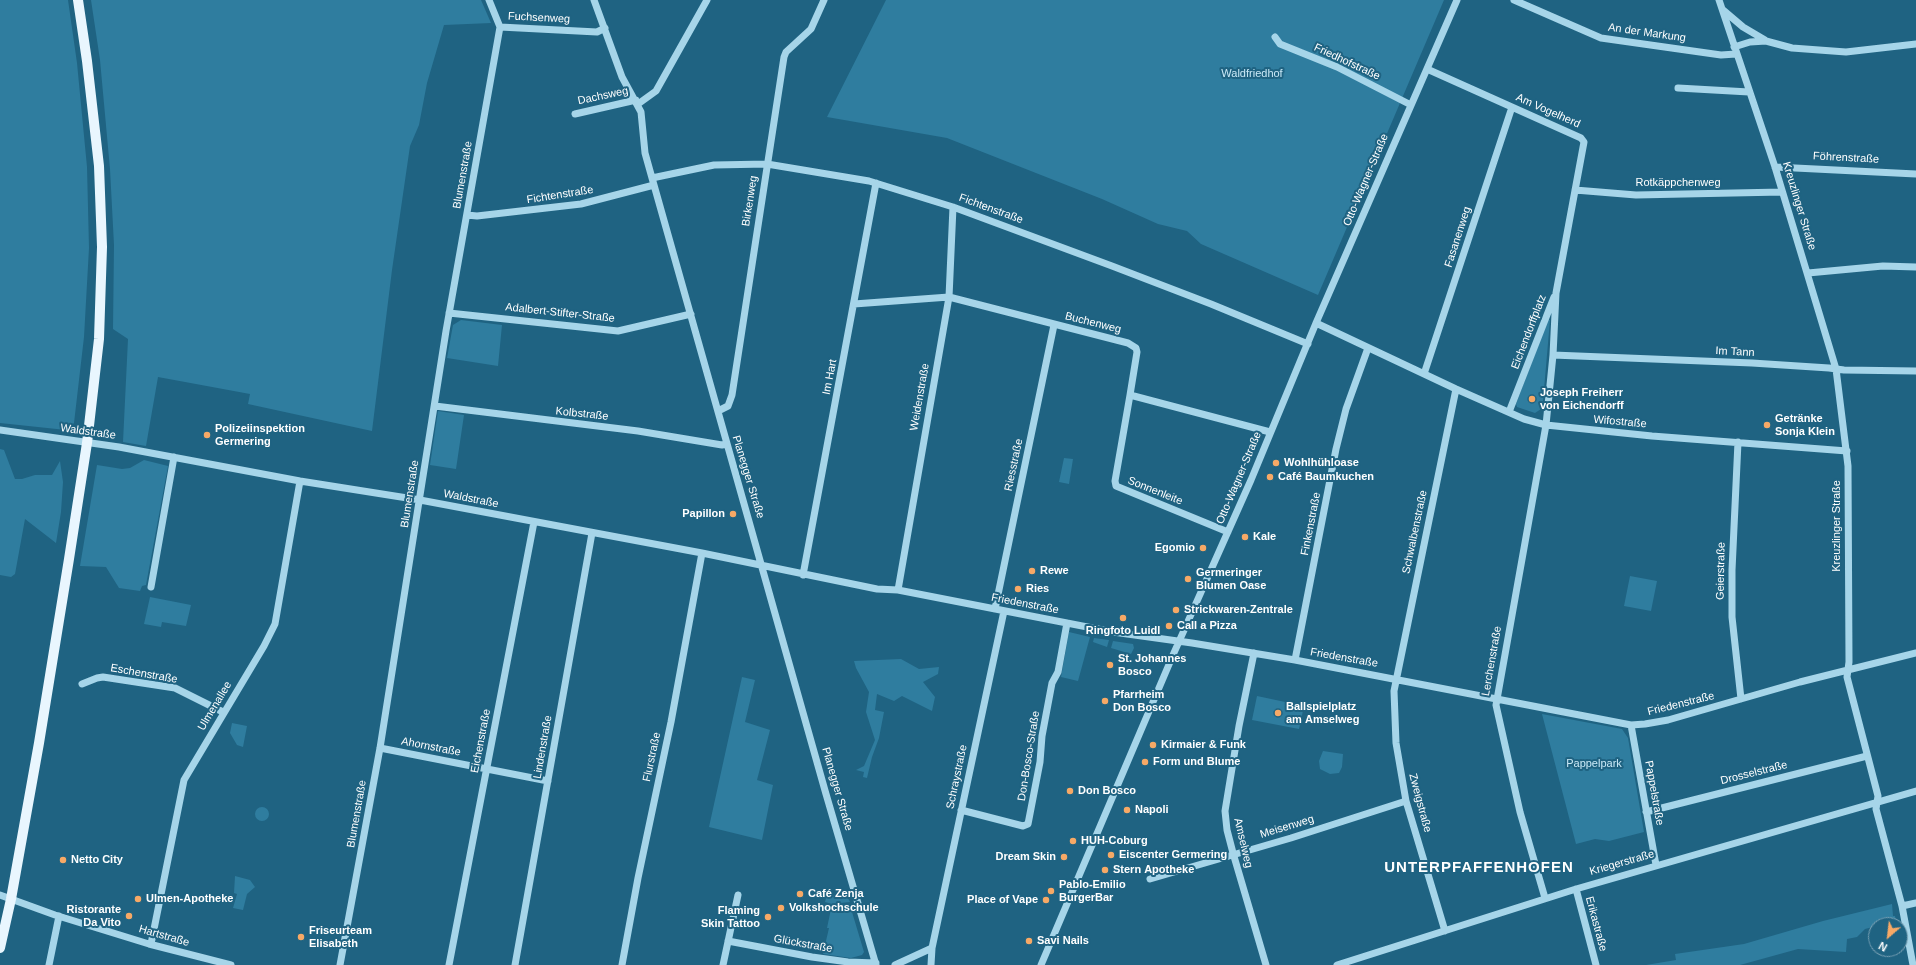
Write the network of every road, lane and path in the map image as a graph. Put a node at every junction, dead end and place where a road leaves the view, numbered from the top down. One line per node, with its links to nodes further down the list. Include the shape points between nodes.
1 (78, 0): 57 (main road, via 99,166 102,247 99,339)
2 (489, 0): 10 (street, Fuchsenweg)
3 (594, 0): 11 (street, Planegger Straße)
4 (707, 0): 19 (street, via 656,91)
5 (824, 0): 23 (street, Birkenweg, via 811,29 784,54)
6 (1457, 0): 16 (street, Otto-Wagner-Straße)
7 (1514, 0): 15 (street, An der Markung, via 1600,38 1722,54)
8 (1719, 0): 9 (street, Kreuzlinger Straße)
9 (1721, 9): 13 (street, via 1743,28); 15 (street, Kreuzlinger Straße)
10 (500, 27): 11 (street, Fuchsenweg, via 597,32); 32 (street, Blumenstraße)
11 (605, 28): 19 (street, Planegger Straße, via 622,77)
12 (1275, 37): 20 (street, Friedhofstraße, via 1280,44 1337,67)
13 (1766, 41): 14 (street, via 1792,48 1829,51 1871,50); 15 (street, An der Markung, via 1750,42)
14 (1916, 44)
15 (1735, 51): 18 (street, Kreuzlinger Straße)
16 (1427, 69): 20 (street, Otto-Wagner-Straße); 21 (street, Am Vogelherd)
17 (1678, 88): 18 (street)
18 (1749, 92): 24 (street, Kreuzlinger Straße)
19 (637, 102): 22 (street, Dachsweg); 26 (street, Planegger Straße, via 643,120 645,152)
20 (1411, 105): 40 (street, Otto-Wagner-Straße)
21 (1512, 107): 29 (street, Am Vogelherd, via 1581,138 1584,142); 47 (street, Fasanenweg)
22 (575, 114)
23 (767, 164): 26 (street, Fichtenstraße, via 714,165); 27 (street, Fichtenstraße); 51 (street, Birkenweg, via 732,395 728,406)
24 (1775, 167): 25 (street, Föhrenstraße); 30 (street, Kreuzlinger Straße)
25 (1916, 174)
26 (652, 178): 28 (street, Planegger Straße)
27 (876, 183): 31 (street, Fichtenstraße); 37 (street, Im Hart)
28 (654, 185): 32 (street, Fichtenstraße, via 581,204); 39 (street, Planegger Straße)
29 (1575, 190): 30 (street, Rotkäppchenweg, via 1636,194); 35 (street, Am Vogelherd)
30 (1782, 192): 34 (street, Kreuzlinger Straße)
31 (953, 207): 36 (street, Weidenstraße); 42 (street, Fichtenstraße, via 1180,292)
32 (467, 215): 38 (street, Blumenstraße)
33 (1916, 267): 34 (street, via 1883,266)
34 (1808, 273): 45 (street, Kreuzlinger Straße)
35 (1556, 293): 44 (street, Eichendorffplatz); 52 (street, Eichendorffplatz)
36 (949, 297): 37 (street, Buchenweg); 41 (street, Buchenweg); 70 (street, Weidenstraße)
37 (854, 304): 68 (street, Im Hart)
38 (449, 313): 39 (street, Adalbert-Stifter-Straße, via 618,330); 50 (street, Blumenstraße)
39 (690, 314): 51 (street, Planegger Straße)
40 (1316, 323): 42 (street, Otto-Wagner-Straße); 43 (street, Wifostraße)
41 (1054, 325): 49 (street, Buchenweg, via 1128,343 1136,348); 71 (street, Riesstraße)
42 (1308, 344): 55 (street, Otto-Wagner-Straße)
43 (1368, 348): 47 (street, Wifostraße); 77 (street, Finkenstraße, via 1346,409 1338,443)
44 (1553, 355): 45 (street, Im Tann); 53 (street, Eichendorffplatz)
45 (1836, 369): 46 (street, Im Tann); 59 (street, Kreuzlinger Straße)
46 (1916, 371)
47 (1424, 374): 48 (street, Wifostraße)
48 (1456, 389): 52 (street, Wifostraße); 79 (street, Schwalbenstraße)
49 (1130, 395): 55 (street); 64 (street, Sonnenleite, via 1116,486)
50 (435, 406): 58 (street, Kolbstraße); 62 (street, Blumenstraße)
51 (718, 411): 58 (street, Planegger Straße)
52 (1509, 412): 53 (street, Wifostraße)
53 (1546, 425): 56 (street, Wifostraße); 81 (street, Lerchenstraße)
54 (0, 430): 57 (street, Waldstraße)
55 (1270, 432): 64 (street, Otto-Wagner-Straße)
56 (1738, 442): 59 (street, Wifostraße); 82 (street, Geierstraße, via 1732,617)
57 (87, 443): 60 (street, Waldstraße); 101 (main road, via 39,744)
58 (726, 444): 67 (street, Planegger Straße)
59 (1847, 452): 78 (street, Kreuzlinger Straße)
60 (174, 457): 61 (street, Waldstraße); 69 (street)
61 (300, 481): 62 (street, Waldstraße); 83 (street, Ulmenallee, via 275,624)
62 (420, 500): 63 (street, Waldstraße); 85 (street, Blumenstraße)
63 (534, 522): 65 (street, Waldstraße); 87 (street, Eichenstraße)
64 (1228, 532): 74 (street, Otto-Wagner-Straße)
65 (592, 533): 66 (street, Waldstraße); 88 (street, Lindenstraße)
66 (702, 553): 67 (street, Waldstraße); 117 (street, Flurstraße)
67 (763, 566): 68 (street, Friedenstraße); 111 (street, Planegger Straße)
68 (804, 574): 70 (street, Friedenstraße, via 877,589)
69 (151, 587)
70 (898, 590): 71 (street, Friedenstraße)
71 (995, 609): 72 (street, Friedenstraße)
72 (1004, 611): 73 (street, Friedenstraße); 92 (street, Schraystraße)
73 (1067, 623): 74 (street, Friedenstraße); 92 (street, Don-Bosco-Straße, via 1058,672 1052,683 1028,824 1023,826)
74 (1179, 641): 75 (street, Friedenstraße); 121 (street, Otto-Wagner-Straße)
75 (1254, 653): 77 (street, Friedenstraße); 94 (street, Amselweg, via 1226,803 1227,830)
76 (1916, 653): 78 (street, Friedenstraße)
77 (1295, 660): 79 (street, Friedenstraße)
78 (1848, 671): 82 (street, Friedenstraße); 86 (street, Kreuzlinger Straße, via 1847,677)
79 (1396, 678): 81 (street, Friedenstraße); 90 (street, Zweigstraße, via 1394,724)
80 (82, 684): 83 (street, Eschenstraße, via 103,677 175,688)
81 (1497, 698): 84 (street, Friedenstraße); 100 (street, Lerchenstraße, via 1500,730 1518,806)
82 (1741, 699): 84 (street, Friedenstraße, via 1663,721)
83 (223, 712): 107 (street, Ulmenallee, via 184,780)
84 (1631, 725): 93 (street, Pappelstraße)
85 (380, 748): 87 (street, Ahornstraße); 114 (street, Blumenstraße)
86 (1867, 756): 91 (street, Kreuzlinger Straße, via 1878,796); 93 (street, Drosselstraße)
87 (487, 768): 88 (street, Ahornstraße); 115 (street, Eichenstraße)
88 (548, 781): 116 (street, Lindenstraße)
89 (1916, 791): 91 (street, Kriegerstraße)
90 (1406, 801): 94 (street, Meisenweg); 105 (street, Zweigstraße)
91 (1877, 802): 95 (street, Kriegerstraße); 103 (street, Kreuzlinger Straße, via 1876,810)
92 (961, 810): 109 (street, Schraystraße)
93 (1646, 812): 95 (street, Pappelstraße)
94 (1233, 854): 96 (street, Meisenweg); 122 (street, Amselweg)
95 (1656, 865): 97 (street, Kriegerstraße)
96 (1150, 879)
97 (1576, 888): 100 (street, Kriegerstraße); 124 (street, Erikastraße)
98 (0, 895): 101 (street, Hartstraße)
99 (738, 895): 106 (street)
100 (1545, 898): 105 (street, Kriegerstraße)
101 (11, 899): 104 (street, Hartstraße); 108 (main road)
102 (1916, 903): 103 (street)
103 (1902, 906): 125 (street, Kreuzlinger Straße)
104 (59, 916): 107 (street, Hartstraße); 112 (street)
105 (1445, 931): 123 (street, Kriegerstraße)
106 (728, 941): 111 (street, Glückstraße, via 812,957); 118 (street)
107 (151, 944): 110 (street, Hartstraße)
108 (0, 948)
109 (932, 951): 119 (street); 120 (street, Schraystraße)
110 (220, 964): 113 (street, Hartstraße)
111 (876, 964)
112 (49, 965)
113 (231, 965)
114 (340, 965)
115 (449, 965)
116 (515, 965)
117 (622, 965)
118 (723, 965)
119 (895, 965)
120 (931, 965)
121 (1041, 965)
122 (1266, 965)
123 (1337, 965)
124 (1596, 965)
125 (1913, 965)

